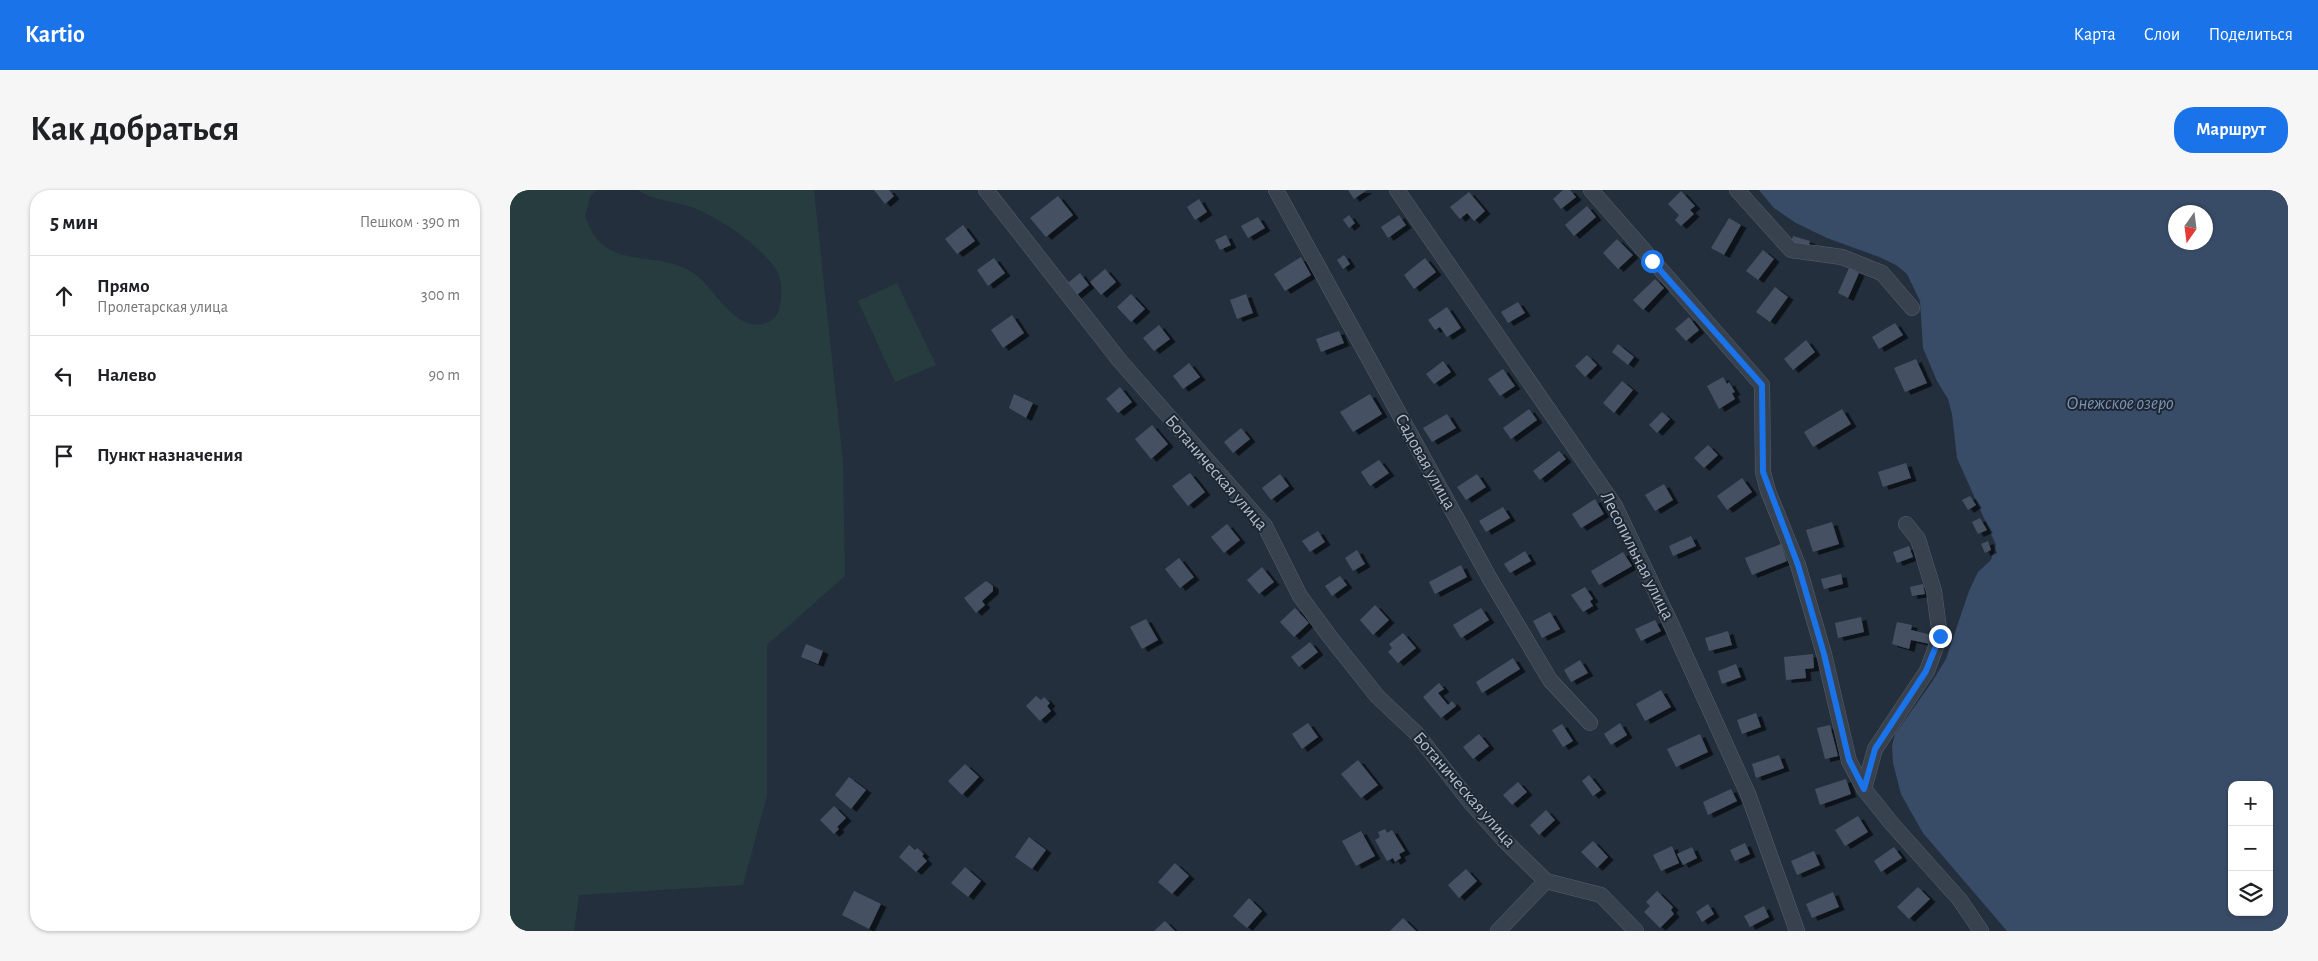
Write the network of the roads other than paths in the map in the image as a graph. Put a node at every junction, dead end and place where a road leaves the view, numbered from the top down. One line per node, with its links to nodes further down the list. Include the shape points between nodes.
1 (986, 190): 10 (street, Ботаническая улица, via 1120,361 1265,526 1300,596 1377,696 1416,733 1502,839)
2 (1276, 190): 8 (street, Садовая улица, via 1500,596 1550,680)
3 (1397, 190): 13 (street, Лесопильная улица, via 1615,506 1748,794)
4 (1591, 190): 9 (street, via 1762,385 1763,472 1798,565 1824,654 1849,760)
5 (1737, 190): 6 (street, via 1791,250 1842,257 1882,273)
6 (1912, 308)
7 (1906, 524): 9 (street, via 1918,539 1934,591 1940,636 1926,671 1875,749)
8 (1590, 723)
9 (1864, 789): 14 (street, via 1960,900)
10 (1546, 881): 11 (street); 12 (street, Ботаническая улица, via 1601,895)
11 (1498, 931)
12 (1636, 931)
13 (1797, 931)
14 (1981, 931)

